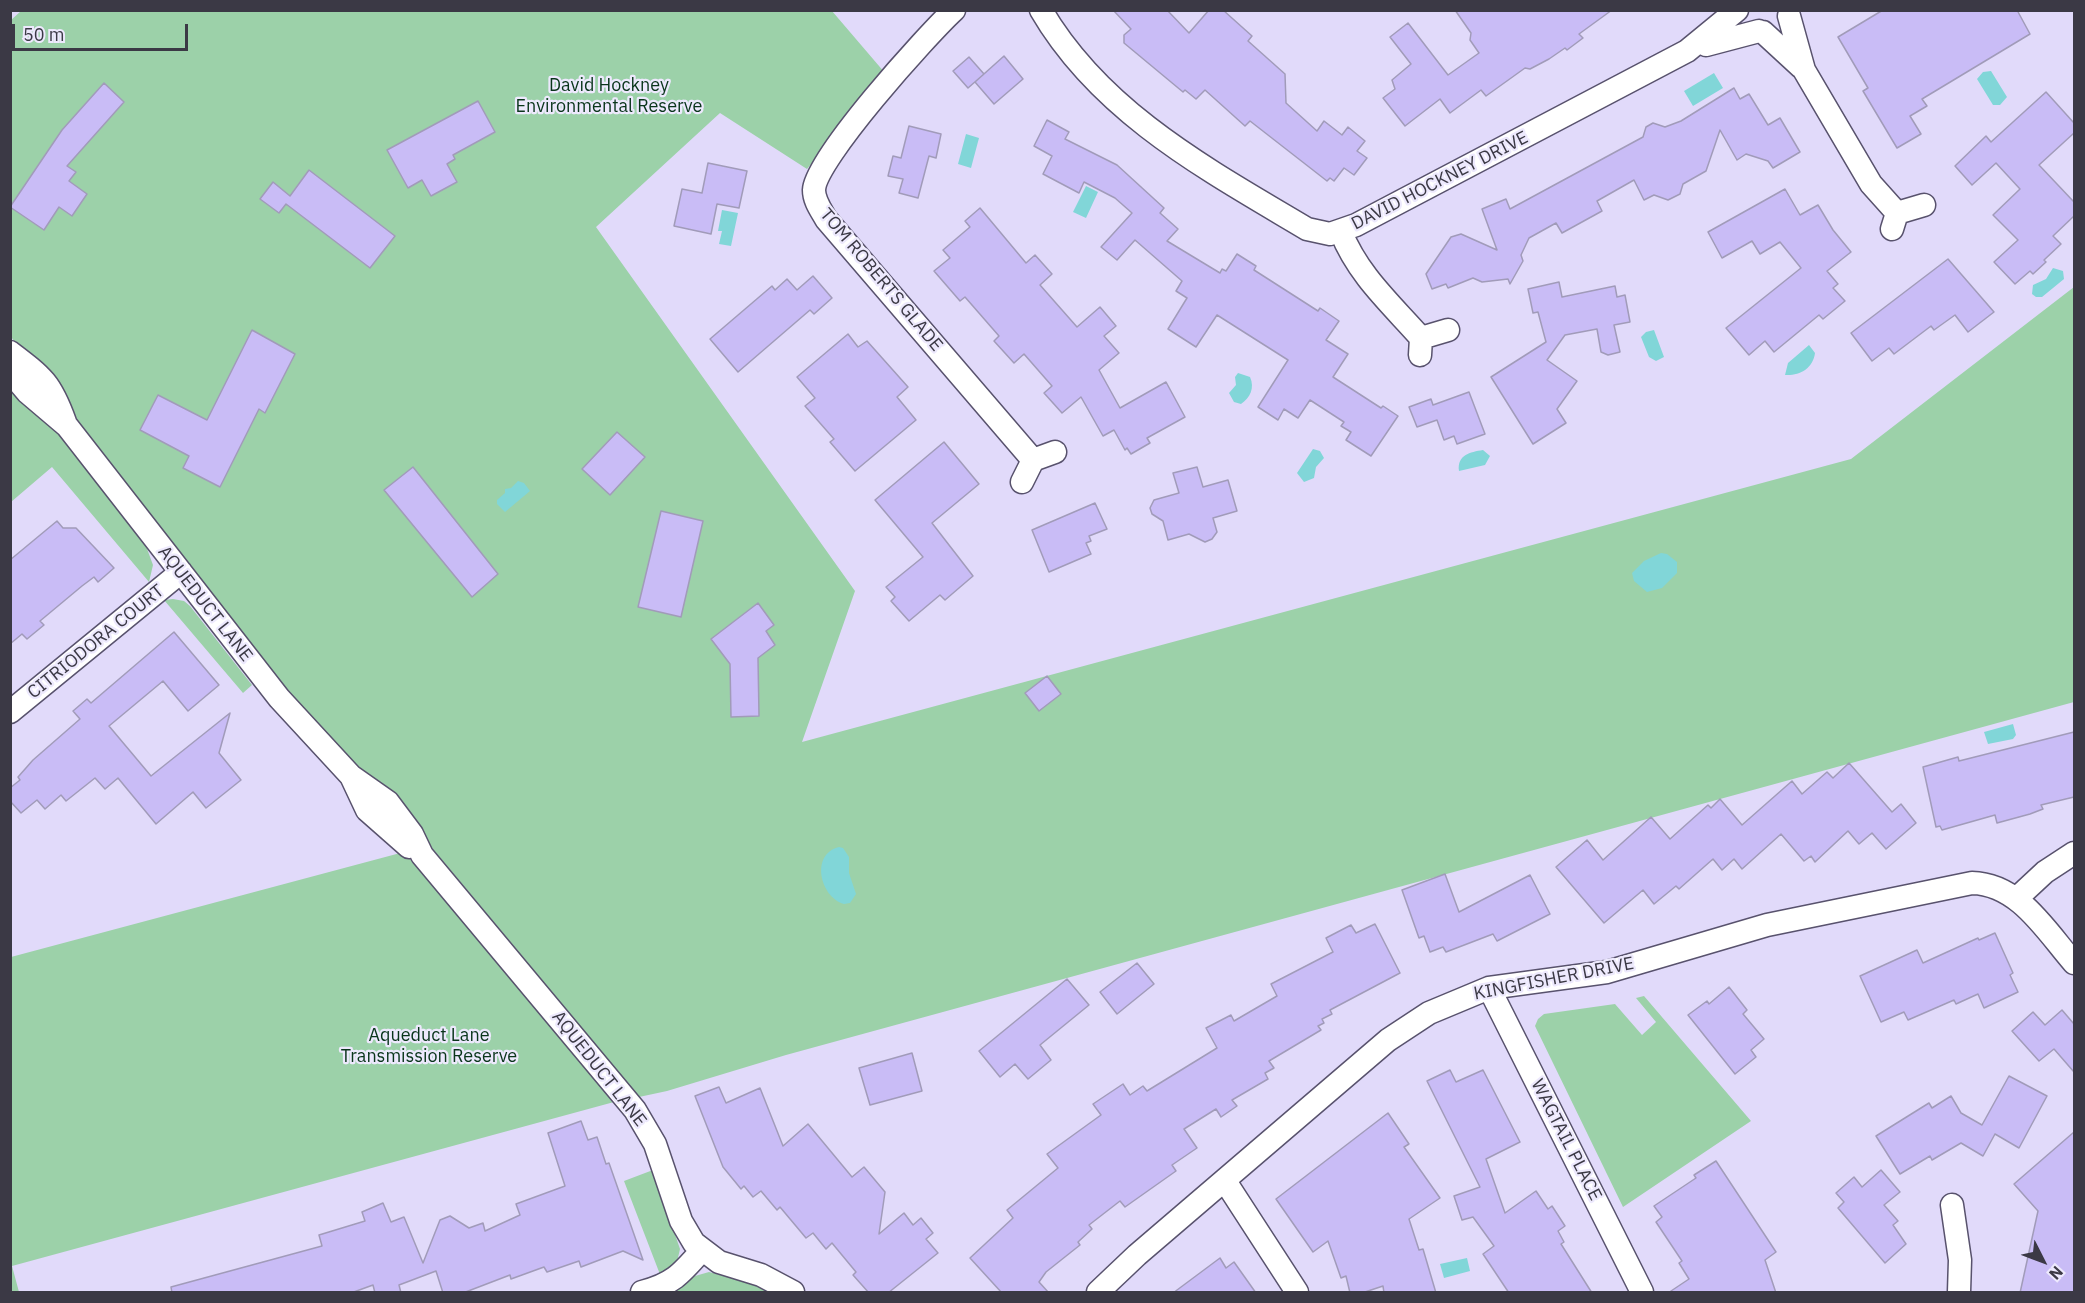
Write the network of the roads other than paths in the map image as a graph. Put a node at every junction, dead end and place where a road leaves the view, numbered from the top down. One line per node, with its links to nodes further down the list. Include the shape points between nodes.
1 (954, 10): 16 (street, TOM ROBERTS GLADE, via 909,57 829,156 817,175 814,190 826,219)
2 (1041, 10): 10 (street, DAVID HOCKNEY DRIVE, via 1083,69 1140,122 1307,229 1318,234)
3 (1737, 10): 7 (street, DAVID HOCKNEY DRIVE)
4 (1744, 10): 6 (street, via 1748,22)
5 (1790, 12): 6 (street, DAVID HOCKNEY DRIVE, via 1782,27); 8 (street)
6 (1761, 31): 7 (street, DAVID HOCKNEY DRIVE); 8 (street)
7 (1687, 51): 10 (street, DAVID HOCKNEY DRIVE)
8 (1804, 70): 9 (street, via 1894,221)
9 (1924, 205)
10 (1341, 232): 11 (street, via 1356,264 1420,347)
11 (1448, 330)
12 (10, 352): 14 (street, AQUEDUCT LANE, via 45,378)
13 (10, 372): 14 (street, AQUEDUCT LANE)
14 (67, 426): 18 (street, AQUEDUCT LANE)
15 (1055, 452): 16 (street)
16 (1033, 460): 17 (street)
17 (1022, 482)
18 (180, 572): 19 (street, CITRIODORA COURT); 26 (street, AQUEDUCT LANE, via 279,698 351,776 388,802 422,855 635,1110 655,1144 687,1234)
19 (10, 712)
20 (2074, 853): 21 (street)
21 (2016, 898): 22 (street, KINGFISHER DRIVE); 23 (street, KINGFISHER DRIVE, via 1993,885 1957,885 1767,925 1607,972)
22 (2074, 963)
23 (1489, 988): 24 (street, KINGFISHER DRIVE, via 1429,1013 1397,1033); 31 (street, WAGTAIL PLACE)
24 (1225, 1181): 29 (street, KINGFISHER DRIVE); 30 (street)
25 (1952, 1205): 32 (street, via 1960,1260)
26 (702, 1250): 27 (street, via 677,1278); 28 (street, AQUEDUCT LANE, via 719,1262 761,1275)
27 (642, 1293)
28 (793, 1293)
29 (1098, 1293)
30 (1297, 1293)
31 (1642, 1293)
32 (1959, 1293)

